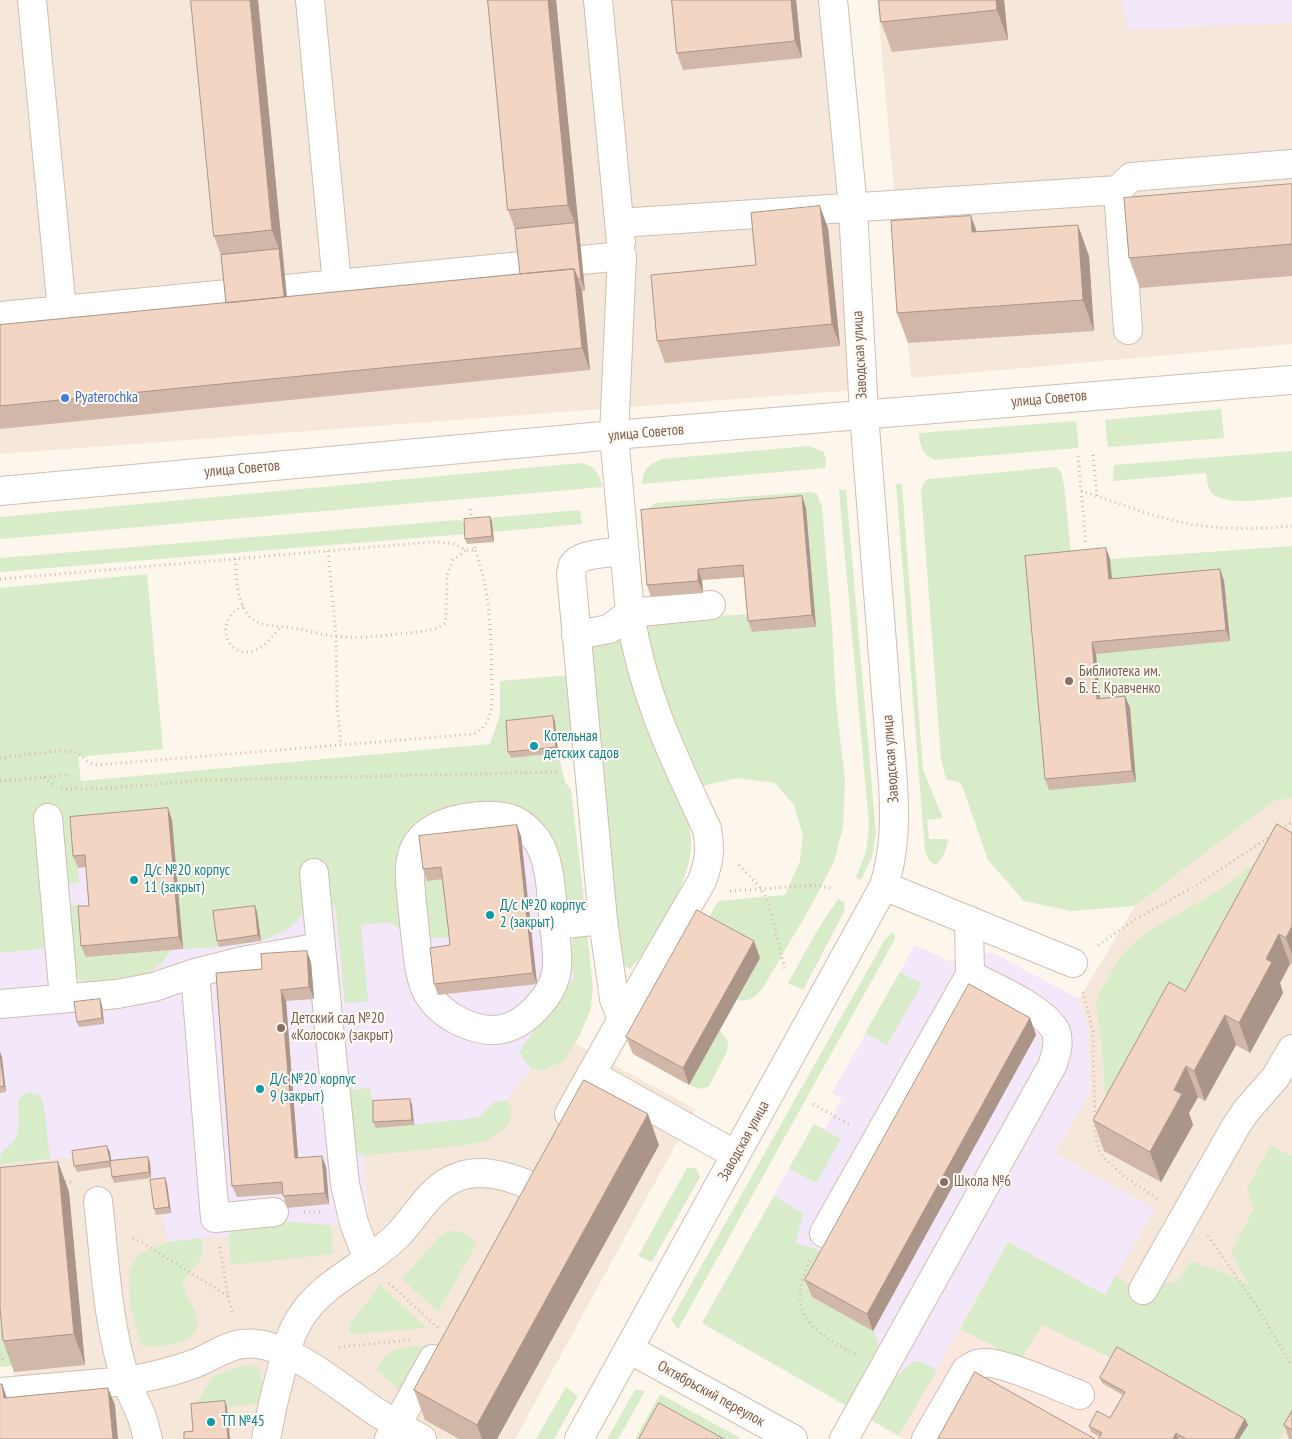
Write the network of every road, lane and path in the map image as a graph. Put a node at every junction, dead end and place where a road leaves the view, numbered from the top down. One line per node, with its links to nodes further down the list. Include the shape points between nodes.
1 (32, 0): 15 (street)
2 (310, 0): 12 (street)
3 (598, 0): 8 (street)
4 (833, 0): 7 (street, Заводская улица)
5 (1292, 164): 6 (street, via 1131,177)
6 (1118, 190): 7 (street); 17 (street)
7 (853, 208): 8 (street); 19 (street, Заводская улица)
8 (619, 224): 9 (street)
9 (622, 256): 10 (street); 20 (street)
10 (582, 260)
11 (522, 266): 12 (street)
12 (337, 284): 13 (street)
13 (286, 289)
14 (228, 294): 15 (street)
15 (62, 310): 16 (street)
16 (0, 316)
17 (1128, 330)
18 (1292, 380): 19 (street, улица Советов)
19 (864, 414): 20 (street, улица Советов); 53 (street, Заводская улица, via 895,820 891,863)
20 (614, 435): 23 (street, улица Советов); 34 (street)
21 (1093, 455): 25 (path)
22 (1078, 456): 24 (path)
23 (0, 491)
24 (1081, 491): 25 (path); 30 (path)
25 (1097, 496): 28 (path, via 1186,523 1246,528)
26 (470, 509): 27 (path)
27 (472, 524)
28 (1292, 526)
29 (474, 544): 32 (path)
30 (1086, 544)
31 (466, 550): 32 (path); 33 (path, via 452,542 444,542); 42 (path, via 449,566 446,617 438,628)
32 (475, 550): 43 (path, via 488,604 491,713 483,730 462,736)
33 (328, 551): 35 (path); 42 (path)
34 (624, 551): 39 (street); 41 (street, via 592,555 574,564 571,584)
35 (235, 559): 36 (path); 38 (path)
36 (0, 579)
37 (711, 605): 39 (street)
38 (243, 606): 40 (path, via 258,623); 40 (path, via 230,615 227,622 229,643 235,649 242,652 257,650)
39 (630, 613): 41 (street, via 609,629); 51 (street, via 633,636 661,728)
40 (281, 627): 42 (path)
41 (576, 634): 45 (street)
42 (336, 636): 43 (path)
43 (341, 745): 44 (path, via 97,765 90,764 79,754 65,751)
44 (0, 758)
45 (589, 770): 47 (path, via 208,780 75,790 62,790); 57 (street)
46 (70, 775): 47 (path)
47 (44, 777): 48 (path)
48 (0, 781)
49 (48, 818): 65 (street)
50 (1292, 822): 61 (path, via 1178,897 1138,918)
51 (707, 829): 54 (path); 56 (street, via 710,846 708,866)
52 (314, 873): 60 (street)
53 (884, 886): 58 (street); 73 (street, Заводская улица)
54 (760, 888): 55 (path, via 817,885); 56 (path); 62 (path, via 768,902)
55 (834, 889)
56 (694, 894): 67 (street)
57 (603, 920): 59 (street); 67 (street, via 612,991)
58 (969, 920): 61 (street); 64 (street)
59 (554, 925): 59 (street, via 556,975 545,995 526,1017 503,1029 489,1030 460,1021 434,1002 422,978 410,891 412,852 419,840 448,822 487,815 516,821 527,828 544,855)
60 (321, 947): 63 (street); 78 (street, via 345,1184)
61 (1074, 963): 81 (path, via 1093,1031 1095,1131 1099,1150 1124,1176)
62 (785, 970)
63 (195, 973): 65 (street, via 136,991); 82 (street)
64 (970, 975): 84 (street); 94 (street, via 1042,1015 1051,1024 1058,1043 1052,1066)
65 (64, 998): 66 (street)
66 (0, 1004)
67 (622, 1019): 69 (street)
68 (1292, 1049): 81 (street, via 1275,1078 1236,1126)
69 (591, 1074): 72 (street); 73 (street)
70 (813, 1104): 71 (path)
71 (833, 1115)
72 (558, 1134)
73 (736, 1155): 91 (street, Заводская улица)
74 (544, 1160): 76 (street)
75 (58, 1181): 77 (path, via 90,1187)
76 (530, 1186): 79 (street); 85 (street, via 485,1173 452,1179 431,1196 397,1236)
77 (98, 1201): 83 (street)
78 (351, 1209): 80 (path); 85 (street)
79 (516, 1211)
80 (274, 1212): 82 (street)
81 (1183, 1217): 86 (street); 93 (path, via 1201,1229 1218,1248)
82 (215, 1218): 87 (path)
83 (101, 1228): 87 (path, via 143,1243); 95 (street, via 109,1301)
84 (824, 1233): 94 (path, via 803,1277 799,1299 802,1309 806,1318 827,1338)
85 (368, 1260): 88 (path, via 388,1283); 92 (street, via 331,1284 313,1301 298,1320)
86 (1143, 1290)
87 (228, 1296): 89 (path)
88 (446, 1336): 90 (path); 98 (street)
89 (242, 1344): 92 (street, via 271,1345); 95 (street, via 153,1377)
90 (333, 1348)
91 (629, 1349): 102 (street, Заводская улица); 103 (street, Октябрьский переулок)
92 (286, 1352): 98 (street); 100 (street)
93 (1292, 1366)
94 (883, 1369): 104 (street)
95 (126, 1381): 96 (street); 99 (street)
96 (0, 1392)
97 (1080, 1395): 105 (street, via 1001,1365 986,1362 975,1365 966,1370)
98 (393, 1432): 101 (street)
99 (148, 1439)
100 (266, 1439)
101 (422, 1439)
102 (578, 1439)
103 (793, 1439)
104 (844, 1439)
105 (926, 1439)

